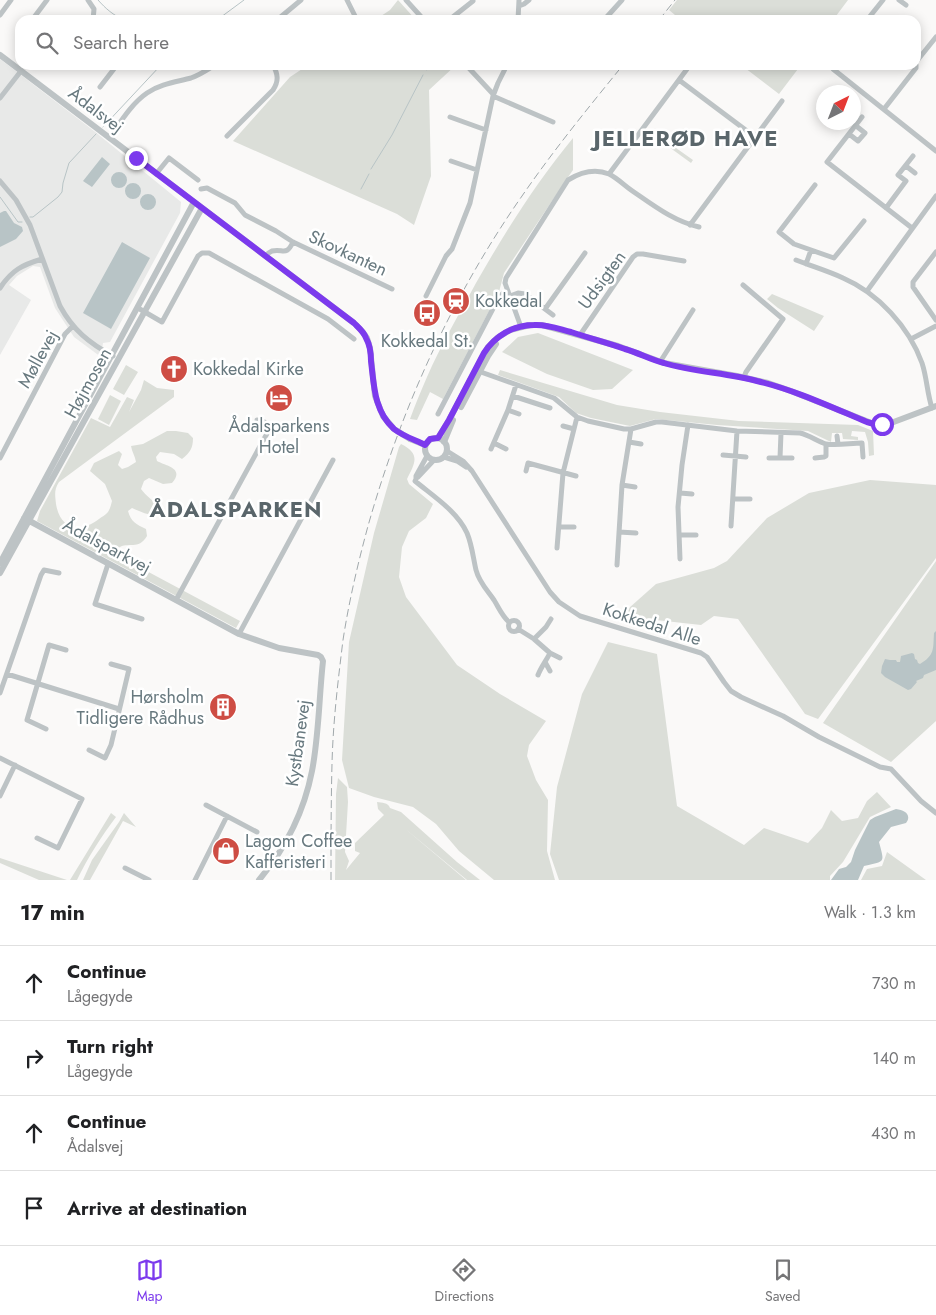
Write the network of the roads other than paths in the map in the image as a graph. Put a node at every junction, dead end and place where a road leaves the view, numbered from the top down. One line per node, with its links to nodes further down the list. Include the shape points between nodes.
1 (11, 0): 14 (street)
2 (47, 0): 15 (street)
3 (88, 0): 16 (street)
4 (301, 0): 17 (street)
5 (348, 0): 18 (street)
6 (406, 0): 19 (street)
7 (529, 0): 12 (street)
8 (622, 0): 21 (street)
9 (883, 0): 22 (street)
10 (899, 0): 13 (street)
11 (473, 1): 20 (street)
12 (519, 3)
13 (906, 5)
14 (0, 15)
15 (36, 15)
16 (94, 15)
17 (283, 15)
18 (355, 15)
19 (420, 15)
20 (455, 15)
21 (608, 15)
22 (871, 15)
23 (936, 36): 25 (street)
24 (0, 55): 26 (street, Ådalsvej)
25 (921, 57)
26 (15, 67)
27 (114, 70): 37 (street)
28 (206, 70): 50 (street, via 146,94)
29 (275, 70): 48 (street, via 278,76 273,90)
30 (470, 70): 38 (street)
31 (505, 70): 38 (street)
32 (686, 70): 36 (street)
33 (835, 70): 41 (street)
34 (914, 70): 41 (street)
35 (20, 71): 39 (street); 50 (street, Ådalsvej)
36 (679, 80): 49 (street); 59 (street)
37 (100, 86)
38 (493, 95): 43 (street); 44 (street)
39 (0, 98)
40 (782, 101): 49 (street)
41 (884, 109): 52 (street)
42 (450, 117): 44 (street)
43 (553, 122)
44 (486, 130): 56 (street)
45 (852, 130): 47 (street)
46 (861, 130): 47 (street, via 865,133 858,142)
47 (849, 134): 67 (street, via 827,162)
48 (227, 136)
49 (756, 137): 69 (street)
50 (109, 138): 58 (street, Ådalsvej)
51 (936, 142): 52 (street)
52 (934, 149)
53 (913, 156): 55 (street)
54 (451, 161): 56 (street)
55 (906, 166): 57 (street); 67 (street, via 898,175 906,181)
56 (477, 170): 86 (street, via 465,217 452,249)
57 (915, 173)
58 (156, 174): 60 (street, via 169,158); 65 (street, Ådalsvej)
59 (609, 174): 69 (street, via 666,214); 85 (street, via 587,171 568,180 507,275 505,282)
60 (198, 180)
61 (0, 181): 77 (street, via 25,215)
62 (815, 185): 73 (street, via 779,232 794,244)
63 (201, 190): 72 (street, Skovkanten, via 207,188 236,203 245,215)
64 (936, 196): 71 (street)
65 (194, 202): 66 (street, Ådalsvej); 87 (street, Højmosen)
66 (202, 208): 76 (street, Ådalsvej); 90 (street, Højmosen)
67 (886, 208): 71 (street)
68 (864, 221): 73 (street, via 834,258)
69 (690, 225): 70 (street)
70 (699, 227)
71 (912, 228): 84 (street)
72 (293, 242): 76 (street, Skovkanten, via 288,250); 83 (street, Skovkanten)
73 (811, 250): 80 (street)
74 (584, 252): 88 (street)
75 (936, 252): 92 (street, via 913,282 913,287)
76 (265, 256): 124 (street, Ådalsvej, bridge, via 354,323 370,348 375,396 382,416 394,429)
77 (42, 259): 82 (street, via 17,269); 93 (street, via 60,306)
78 (796, 260): 80 (street)
79 (684, 261): 96 (street, Udsigten, via 643,254 633,257)
80 (806, 264): 84 (street)
81 (743, 286): 102 (street, via 783,319)
82 (0, 288)
83 (392, 289)
84 (867, 291): 98 (street, via 893,315)
85 (509, 293): 88 (street, via 525,294); 95 (street); 108 (street, via 503,293 498,299)
86 (426, 296)
87 (138, 308): 90 (street); 99 (street, Højmosen)
88 (545, 309): 91 (street)
89 (693, 310): 100 (street)
90 (144, 312): 97 (street, via 162,322 198,256 209,253 328,319); 99 (street, Højmosen)
91 (553, 315)
92 (936, 320)
93 (73, 326): 99 (street); 132 (street, Møllevej, via 65,334)
94 (936, 326): 98 (street)
95 (517, 328): 96 (street, via 545,325); 101 (street, via 498,342)
96 (580, 335): 100 (street)
97 (354, 339)
98 (911, 339): 105 (street)
99 (115, 358): 149 (street, Højmosen)
100 (660, 362): 102 (street)
101 (478, 370): 103 (street); 119 (street)
102 (744, 377): 105 (street, via 783,388 874,424 891,423)
103 (516, 385): 104 (street); 110 (street, via 554,398)
104 (513, 396): 106 (street); 107 (street)
105 (934, 407)
106 (550, 408)
107 (508, 410): 109 (street); 125 (street, via 492,446)
108 (438, 414)
109 (519, 414)
110 (577, 417): 114 (street); 115 (street)
111 (257, 420): 163 (street, via 270,428)
112 (688, 425): 114 (street, via 656,422); 116 (street); 145 (street)
113 (562, 426): 115 (street)
114 (631, 429): 120 (street)
115 (574, 430): 140 (street)
116 (737, 430): 117 (street); 129 (street)
117 (781, 432): 122 (street, via 806,434); 134 (street)
118 (837, 436): 123 (street)
119 (441, 440): 124 (street, via 430,439); 126 (street)
120 (629, 442): 121 (street); 143 (street)
121 (641, 444)
122 (826, 444): 123 (street); 136 (street, via 826,456)
123 (838, 444): 131 (street, via 862,443)
124 (425, 445): 128 (street)
125 (506, 449)
126 (445, 454): 138 (street); 186 (street, Kokkedal Alle, via 471,469 550,592 564,606 580,616 701,653 731,690 741,697 880,767 890,769)
127 (724, 455): 129 (street)
128 (427, 456): 138 (street); 142 (street)
129 (735, 456): 130 (street); 147 (street)
130 (746, 457)
131 (863, 457)
132 (0, 458)
133 (769, 458): 134 (street)
134 (780, 458): 135 (street)
135 (792, 458)
136 (815, 458)
137 (332, 460): 166 (street)
138 (434, 460): 142 (street)
139 (526, 471): 140 (street, via 528,463)
140 (563, 473): 141 (street); 151 (street)
141 (576, 476)
142 (416, 480): 167 (street, via 459,519 472,547 476,572 503,618 509,622 517,621 518,629)
143 (622, 484): 144 (street); 153 (street)
144 (635, 487)
145 (680, 493): 146 (street); 156 (street)
146 (692, 494)
147 (733, 499): 148 (street); 150 (street)
148 (750, 499)
149 (27, 519): 159 (street, Ådalsparkvej); 161 (street, Højmosen)
150 (731, 526)
151 (558, 527): 152 (street); 157 (street)
152 (574, 527)
153 (618, 532): 154 (street); 160 (street)
154 (636, 533)
155 (696, 535): 156 (street)
156 (679, 536): 158 (street)
157 (557, 548)
158 (680, 559)
159 (108, 564): 163 (street, Ådalsparkvej); 164 (street, via 95,604)
160 (617, 565)
161 (0, 569)
162 (59, 573): 175 (street, via 44,570)
163 (176, 600): 166 (street, Ådalsparkvej)
164 (142, 619)
165 (551, 619): 167 (street)
166 (239, 634): 170 (street, Ådalsparkvej, via 279,648)
167 (534, 639): 169 (street)
168 (66, 650): 177 (street, via 49,645)
169 (550, 653): 171 (street); 172 (street)
170 (321, 657): 193 (street, Kystbanevej, via 314,755 307,792 291,834)
171 (560, 658)
172 (545, 662): 174 (street); 176 (street)
173 (111, 664): 179 (street, via 129,669)
174 (550, 671)
175 (7, 674): 177 (street); 178 (street)
176 (538, 675)
177 (37, 684): 179 (street); 180 (street, via 27,720)
178 (0, 693)
179 (119, 708): 181 (street, via 105,758)
180 (46, 729)
181 (89, 750)
182 (0, 758): 183 (street)
183 (15, 765): 184 (street); 189 (street, via 82,799 58,848)
184 (0, 796)
185 (206, 805): 187 (street)
186 (936, 813)
187 (227, 816): 188 (street); 192 (street)
188 (257, 832)
189 (37, 838)
190 (125, 868): 191 (street)
191 (150, 880)
192 (195, 880)
193 (259, 880)

